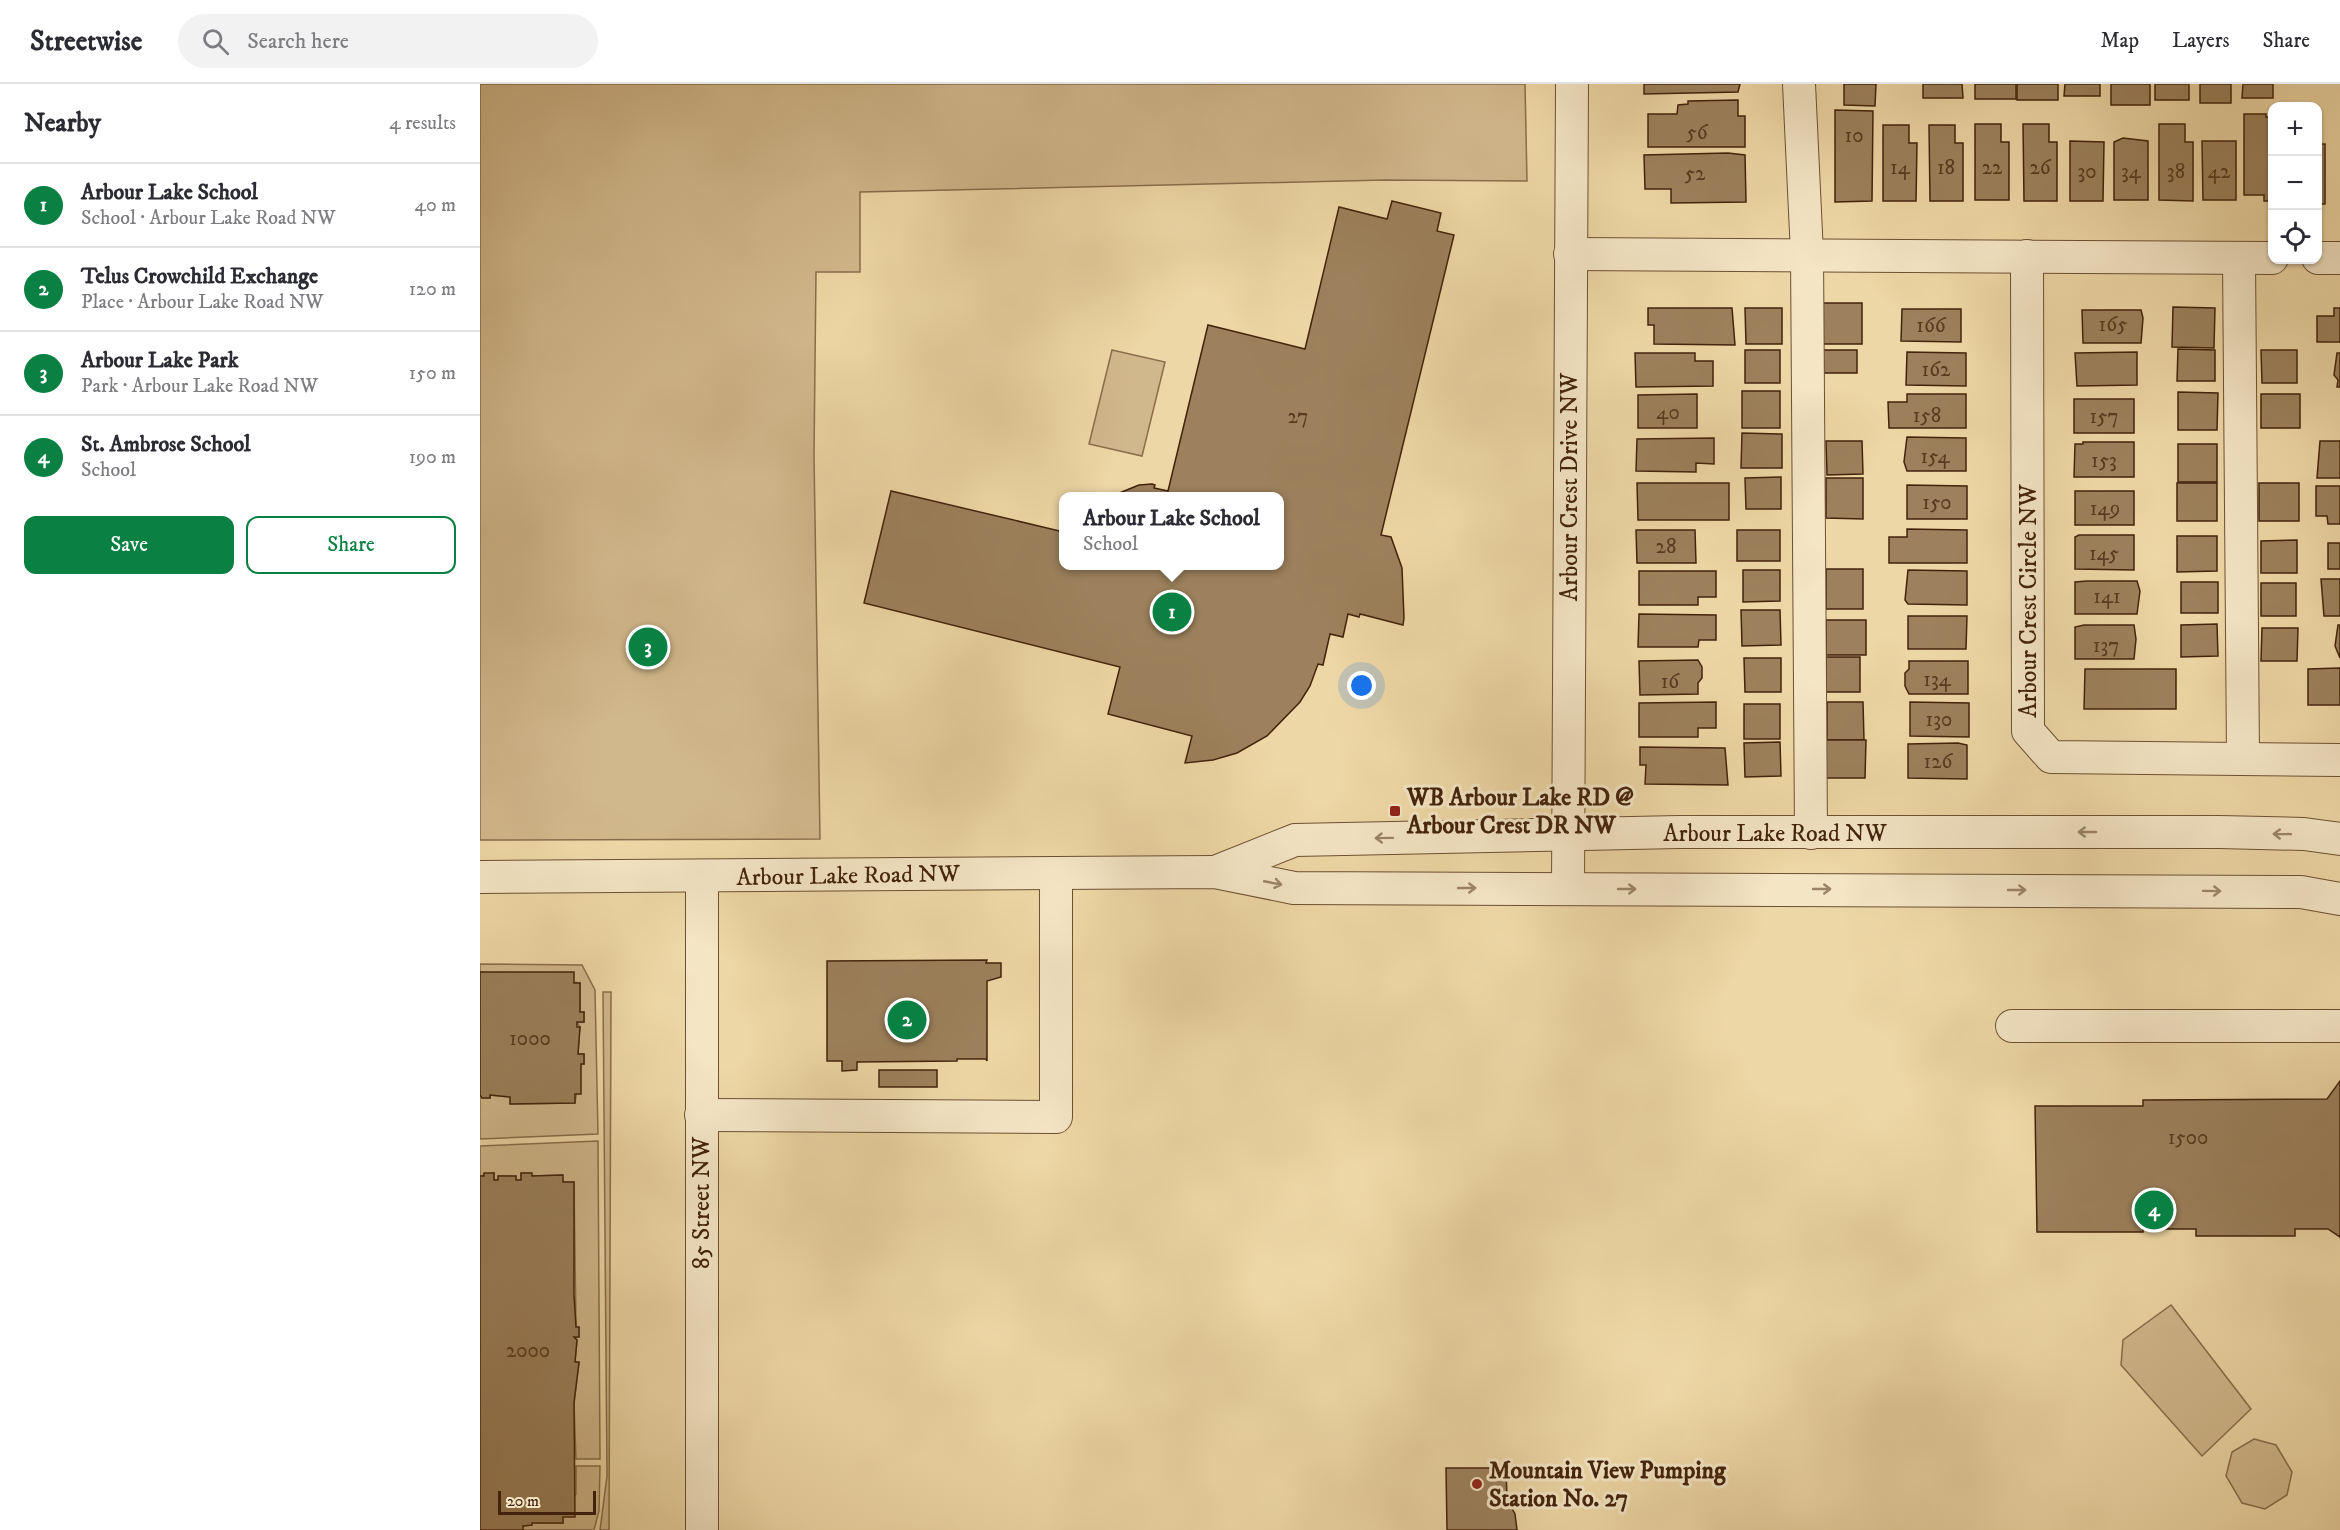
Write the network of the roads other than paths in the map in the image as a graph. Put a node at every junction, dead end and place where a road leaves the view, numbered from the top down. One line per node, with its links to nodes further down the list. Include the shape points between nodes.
1 (1572, 84): 3 (street, Arbour Crest Drive NW)
2 (1799, 84): 4 (street)
3 (1570, 254): 4 (street); 13 (street, Arbour Crest Drive NW)
4 (1807, 254): 5 (street); 12 (street)
5 (2027, 256): 6 (street); 10 (street, Arbour Crest Circle NW, via 2028,731 2051,757)
6 (2239, 258): 7 (street); 10 (street)
7 (2268, 258)
8 (2322, 258): 9 (street)
9 (2340, 258)
10 (2243, 757): 11 (street, Arbour Crest Circle NW)
11 (2340, 760)
12 (1811, 833): 13 (street, Arbour Lake Road NW); 14 (street, Arbour Lake Road NW, one-way to 12, via 2219,832)
13 (1568, 834): 15 (street, Arbour Lake Road NW, one-way to 15, via 1295,840); 19 (street, Arbour Crest Drive NW)
14 (2340, 839)
15 (1215, 872): 16 (street, Arbour Lake Road NW); 19 (street, Arbour Lake Road NW, one-way to 19, via 1294,888)
16 (1056, 873): 17 (street, Arbour Lake Road NW); 23 (street, via 1056,1117)
17 (702, 876): 18 (street, Arbour Lake Road NW); 23 (street, 85 Street NW)
18 (480, 877)
19 (1568, 889): 20 (street, Arbour Lake Road NW, one-way to 20, via 2244,891 2301,892)
20 (2340, 899)
21 (2012, 1026): 22 (street)
22 (2340, 1026)
23 (701, 1115): 24 (street, 85 Street NW)
24 (702, 1530)

